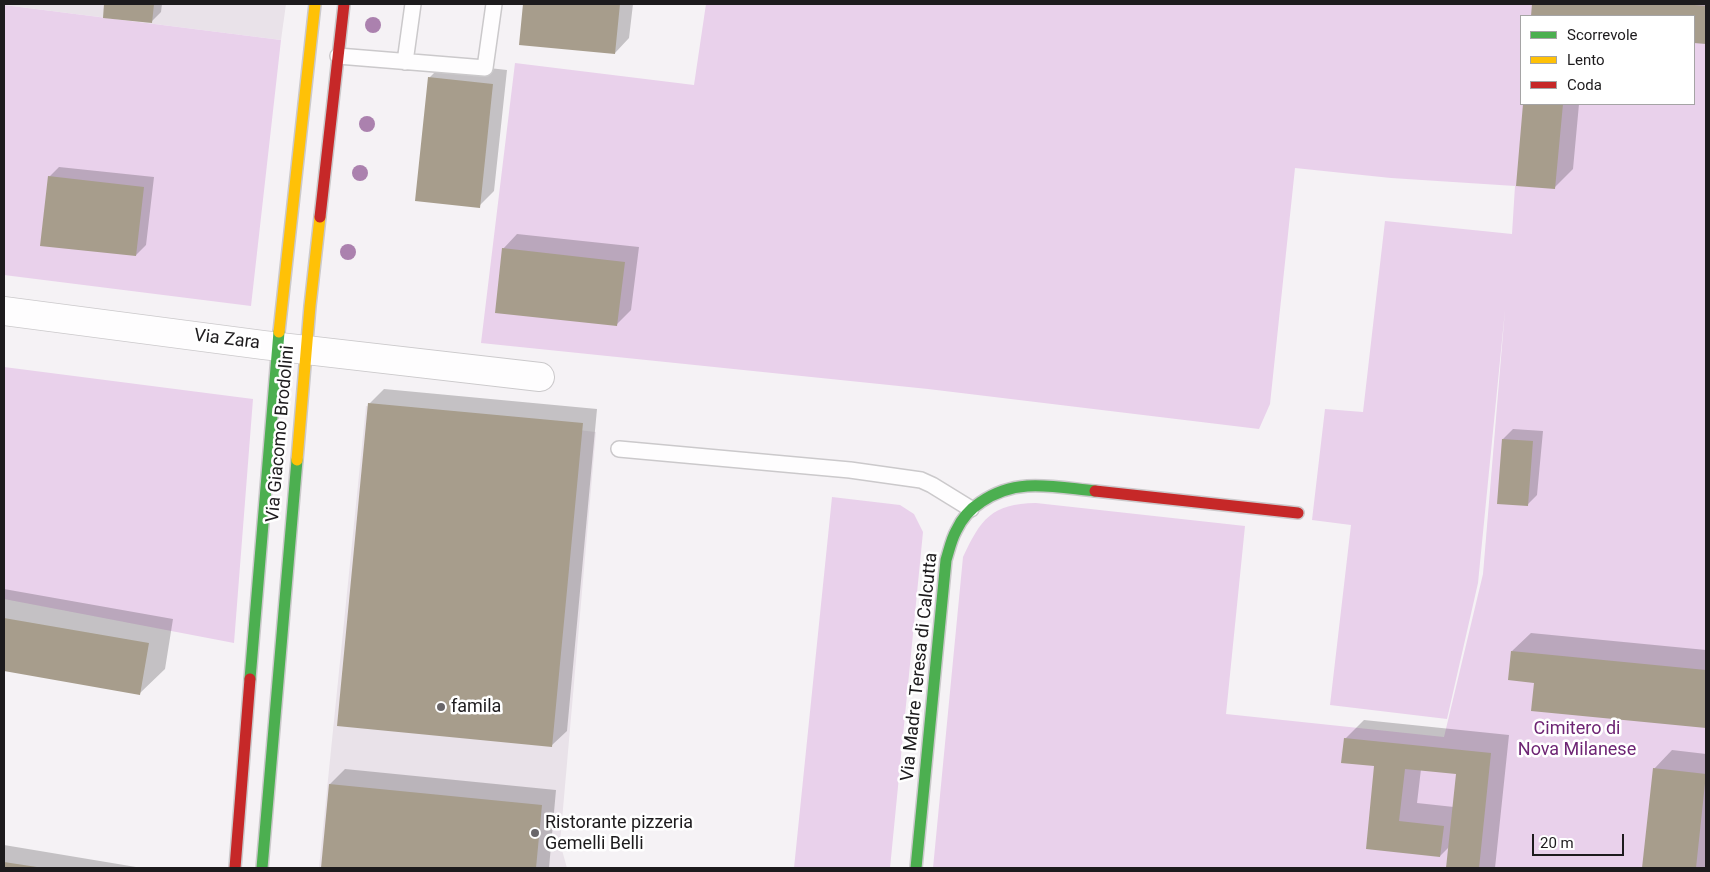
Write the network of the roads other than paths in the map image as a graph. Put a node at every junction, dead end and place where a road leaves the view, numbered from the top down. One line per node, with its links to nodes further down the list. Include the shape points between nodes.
1 (315, 4): 8 (main road, Via Giacomo Brodolini)
2 (344, 4): 5 (main road, Via Giacomo Brodolini)
3 (413, 4): 6 (lane)
4 (494, 4): 6 (lane, via 485,68)
5 (338, 56): 6 (lane); 9 (main road, Via Giacomo Brodolini)
6 (405, 62)
7 (4, 311): 8 (street, Via Zara)
8 (278, 346): 9 (street, Via Zara); 14 (main road, Via Giacomo Brodolini)
9 (307, 349): 10 (street, Via Zara); 15 (main road, Via Giacomo Brodolini)
10 (540, 378)
11 (618, 449): 12 (lane, via 850,470 921,480)
12 (971, 510): 13 (main road, Via Madre Teresa di Calcutta, via 994,493 1036,485); 16 (main road, Via Madre Teresa di Calcutta, via 956,530 946,560)
13 (1298, 513)
14 (235, 868)
15 (262, 868)
16 (916, 868)

